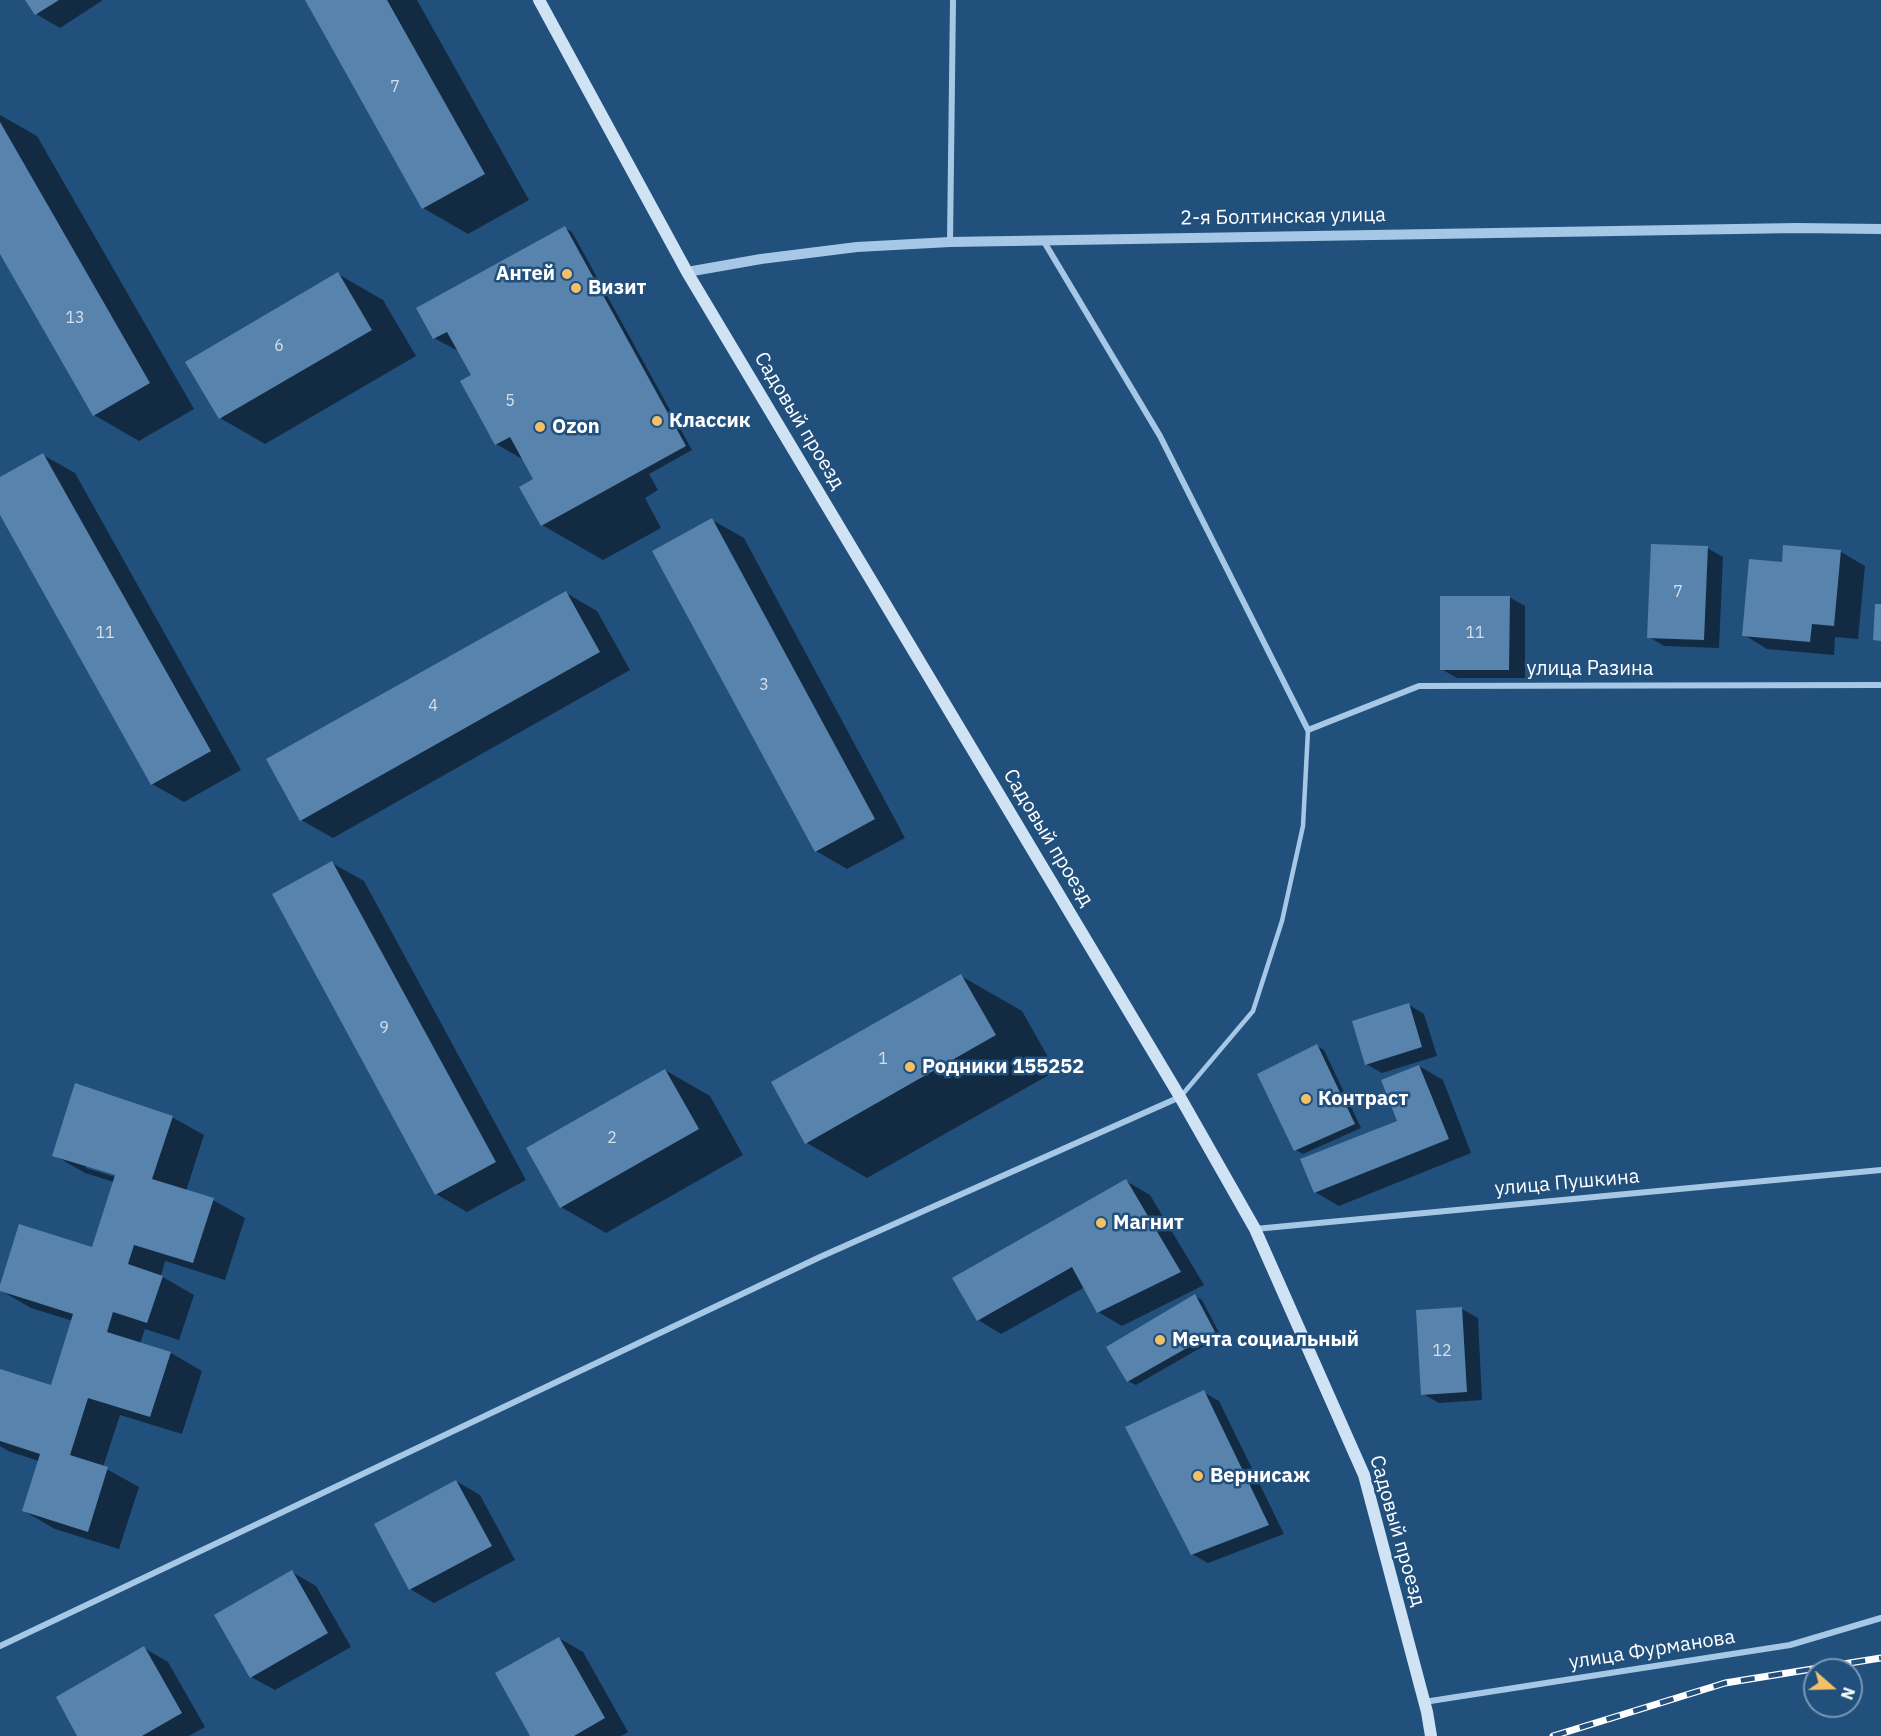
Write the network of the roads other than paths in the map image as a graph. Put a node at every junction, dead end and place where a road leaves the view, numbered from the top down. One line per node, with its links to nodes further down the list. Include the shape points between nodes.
1 (539, 0): 6 (main road, Садовый проезд)
2 (953, 0): 5 (street)
3 (1881, 229): 4 (street, 2-я Болтинская улица)
4 (1043, 240): 5 (street, 2-я Болтинская улица); 8 (street, via 1160,436)
5 (950, 242): 6 (street, 2-я Болтинская улица, via 846,249)
6 (687, 272): 9 (main road, Садовый проезд)
7 (1881, 685): 8 (street, улица Разина, via 1419,686)
8 (1308, 730): 9 (lane, via 1303,826 1282,921 1253,1011)
9 (1180, 1097): 11 (main road, Садовый проезд); 13 (street, via 810,1262)
10 (1881, 1170): 11 (street, улица Пушкина)
11 (1255, 1229): 14 (main road, Садовый проезд, via 1364,1475)
12 (1881, 1618): 14 (street, улица Фурманова, via 1790,1645)
13 (0, 1646)
14 (1425, 1702): 15 (main road, Садовый проезд)
15 (1431, 1736)

